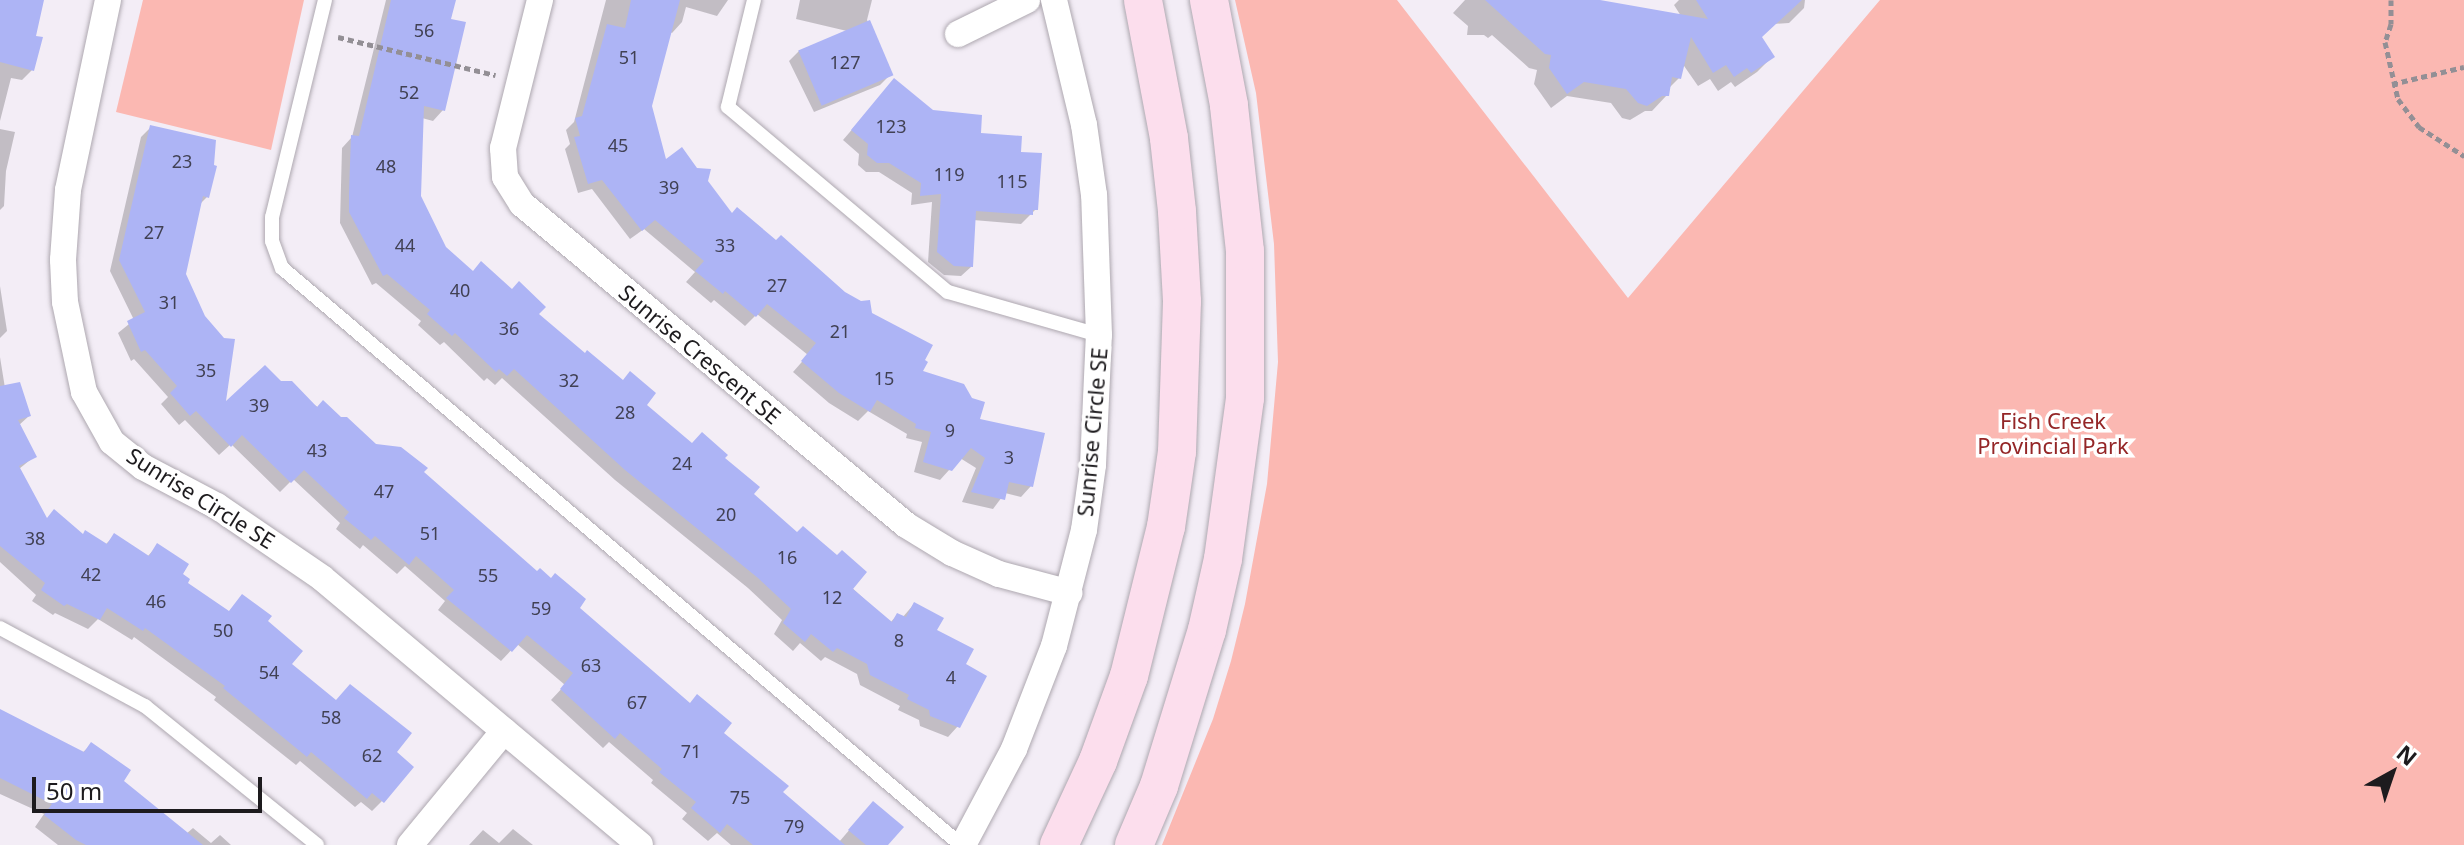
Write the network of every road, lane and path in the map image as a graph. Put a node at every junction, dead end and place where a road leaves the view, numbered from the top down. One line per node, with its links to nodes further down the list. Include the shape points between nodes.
1 (108, 0): 19 (street, Sunrise Circle SE, via 68,190 63,260 65,302 84,392 112,442 143,467 217,506 322,578)
2 (325, 0): 10 (lane)
3 (540, 0): 13 (street, Sunrise Crescent SE)
4 (754, 0): 16 (lane, via 728,107 948,292)
5 (1027, 0): 11 (street)
6 (1054, 0): 16 (street, Sunrise Circle SE, via 1094,195)
7 (1143, 0): 24 (main road, via 1177,211 1182,301 1177,452 1166,527 1129,676)
8 (1209, 0): 25 (main road, via 1229,105 1245,251 1245,398 1223,559 1207,630 1159,786)
9 (2391, 0): 14 (path, via 2385,42)
10 (318, 31): 13 (path); 23 (lane, via 272,217 272,241 282,268)
11 (958, 34)
12 (2464, 67): 14 (path)
13 (520, 82): 17 (street, Sunrise Crescent SE, via 503,163 511,191 522,204 906,525 999,574)
14 (2392, 84): 15 (path, via 2410,117)
15 (2464, 156)
16 (1099, 335): 17 (street, Sunrise Circle SE, via 1093,465)
17 (1070, 593): 23 (street, Sunrise Circle SE, via 1036,698)
18 (0, 628): 20 (lane, via 145,706)
19 (504, 731): 21 (street); 22 (street, Sunrise Circle SE)
20 (317, 845)
21 (410, 845)
22 (640, 845)
23 (962, 845)
24 (1059, 845)
25 (1134, 845)

